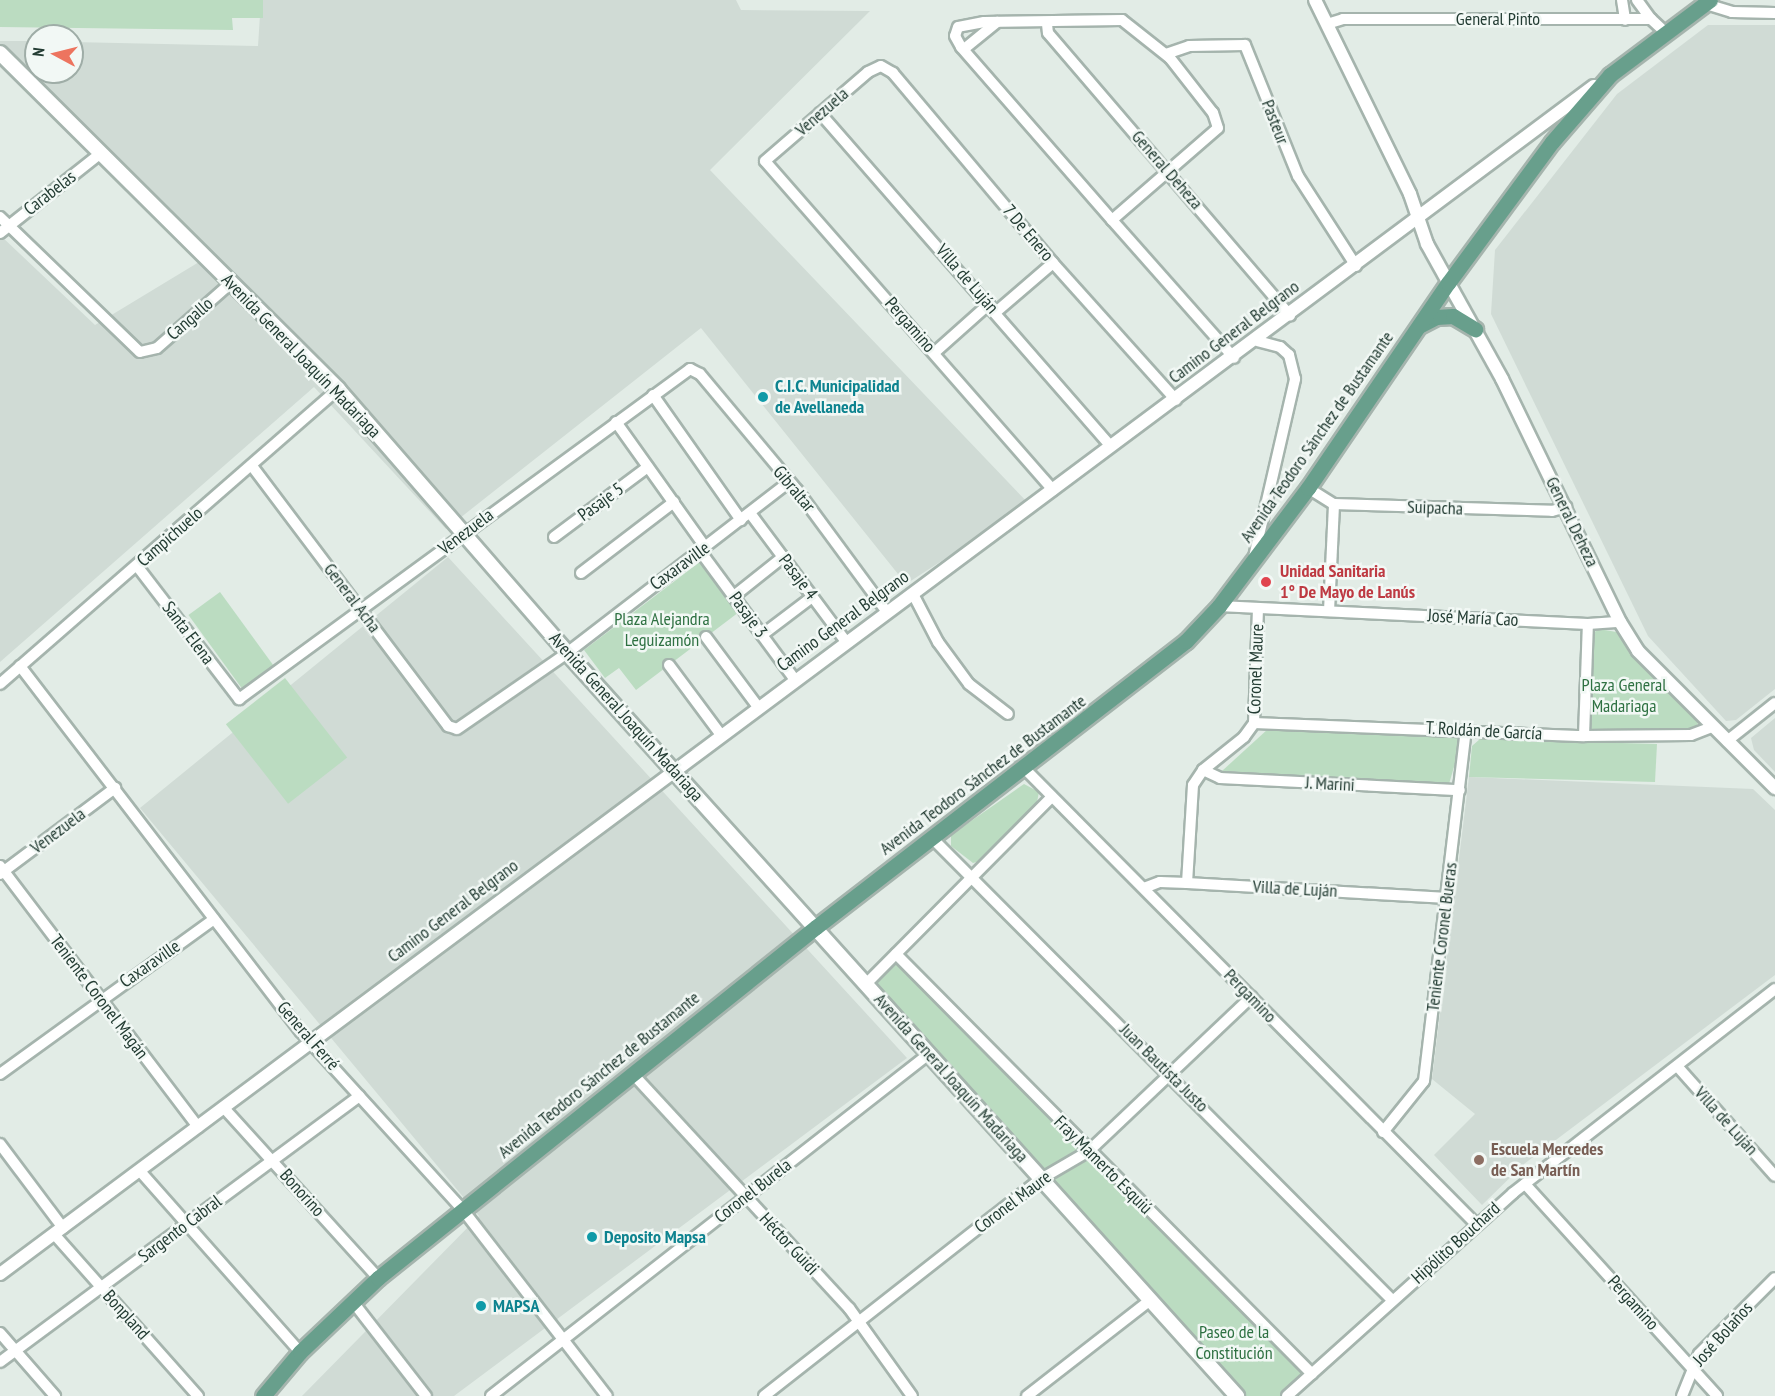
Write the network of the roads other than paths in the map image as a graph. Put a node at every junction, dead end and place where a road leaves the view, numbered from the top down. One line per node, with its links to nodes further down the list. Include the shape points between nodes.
1 (1315, 0): 10 (street)
2 (1622, 0): 7 (street)
3 (1637, 0): 6 (street)
4 (1708, 2): 5 (street, via 1732,12); 11 (main road, Camino General Belgrano)
5 (1775, 13)
6 (1651, 19): 7 (street, General Pinto); 11 (street)
7 (1625, 20): 10 (street, General Pinto, via 1343,19)
8 (997, 22): 9 (street); 12 (street); 12 (street, via 958,27 955,36)
9 (1047, 24): 14 (street, via 1108,19 1128,23); 20 (street, General Deheza, via 1048,33)
10 (1327, 24): 22 (street, via 1410,194)
11 (1665, 32): 16 (main road, Camino General Belgrano)
12 (964, 49): 23 (street)
13 (0, 53): 18 (main road, Avenida General Joaquín Madariaga)
14 (1166, 54): 20 (street, via 1219,124 1213,135); 27 (street, Pasteur, via 1188,46 1245,45 1298,176)
15 (881, 66): 17 (street, Venezuela, via 867,72); 26 (street, 7 De Enero, via 892,73)
16 (1610, 75): 22 (street, Camino General Belgrano); 29 (main road, Avenida Teodoro Sánchez de Bustamante, via 1552,142)
17 (820, 113): 19 (street, Venezuela); 30 (street, Villa de Luján)
18 (101, 153): 24 (street, Carabelas); 28 (main road, Avenida General Joaquín Madariaga)
19 (765, 161): 35 (street, Pergamino)
20 (1168, 172): 23 (street); 31 (street, General Deheza)
21 (0, 217): 24 (street)
22 (1418, 219): 27 (street, Camino General Belgrano); 29 (street, General Deheza)
23 (1112, 220): 36 (street)
24 (9, 226): 25 (street, Carabelas); 28 (street, Cangallo, via 134,349 148,352)
25 (0, 233)
26 (1053, 263): 30 (street); 40 (street, 7 De Enero)
27 (1356, 266): 31 (street, Camino General Belgrano)
28 (231, 283): 38 (main road, Avenida General Joaquín Madariaga)
29 (1448, 283): 32 (main road, Avenida Teodoro Sánchez de Bustamante); 33 (street, General Deheza)
30 (993, 308): 35 (street); 42 (street, Villa de Luján)
31 (1290, 315): 34 (street, Camino General Belgrano)
32 (1421, 325): 33 (main road, via 1436,317 1453,316); 46 (main road, Avenida Teodoro Sánchez de Bustamante)
33 (1475, 329): 50 (street, General Deheza)
34 (1258, 341): 36 (street, Camino General Belgrano); 56 (street, via 1280,347 1288,355 1295,379)
35 (934, 353): 47 (street, Pergamino)
36 (1234, 358): 40 (street, Camino General Belgrano)
37 (695, 370): 39 (street, Venezuela, via 685,371); 45 (street, Gibraltar)
38 (338, 389): 43 (street, Campichuelo); 52 (main road, Avenida General Joaquín Madariaga)
39 (653, 395): 41 (street, Venezuela); 51 (street, Pasaje 4)
40 (1176, 400): 42 (street, Camino General Belgrano)
41 (616, 422): 44 (street, Pasaje 3); 52 (street, Venezuela)
42 (1111, 446): 47 (street, Camino General Belgrano)
43 (252, 466): 57 (street, Campichuelo); 64 (street, General Acha)
44 (648, 467): 48 (street, Pasaje 3); 53 (street, Pasaje 5)
45 (789, 482): 51 (street, Caxaraville); 66 (street, Gibraltar)
46 (1308, 488): 49 (street, Suipacha); 56 (main road, Avenida Teodoro Sánchez de Bustamante)
47 (1053, 490): 59 (street, Camino General Belgrano)
48 (674, 502): 54 (street, Pasaje 3); 58 (street)
49 (1334, 504): 50 (street, Suipacha, via 1552,511); 65 (street)
50 (1566, 507): 67 (street, General Deheza)
51 (746, 517): 54 (street, Caxaraville); 55 (street, Pasaje 4)
52 (464, 534): 64 (street, Venezuela); 72 (main road, Avenida General Joaquín Madariaga)
53 (554, 537)
54 (703, 549): 60 (street, Pasaje 3); 72 (street, Caxaraville)
55 (783, 557): 60 (street); 61 (street, Pasaje 4)
56 (1254, 560): 62 (main road, Avenida Teodoro Sánchez de Bustamante)
57 (137, 566): 74 (street, Campichuelo); 77 (street, Santa Elena)
58 (581, 573)
59 (913, 594): 66 (street, Camino General Belgrano); 80 (street, via 938,642 969,684)
60 (734, 596): 69 (street, Pasaje 3)
61 (812, 597): 69 (street); 71 (street, Pasaje 4)
62 (1219, 606): 63 (street, José María Cao); 88 (main road, Avenida Teodoro Sánchez de Bustamante, via 1168,658)
63 (1258, 609): 65 (street, José María Cao); 81 (street, Coronel Maure)
64 (362, 611): 77 (street, Venezuela); 83 (street, General Acha)
65 (1329, 611): 68 (street, José María Cao)
66 (887, 612): 71 (street, Camino General Belgrano)
67 (1620, 622): 68 (street, José María Cao); 82 (street, General Deheza, via 1638,651)
68 (1588, 624): 86 (street)
69 (762, 635): 75 (street, Pasaje 3)
70 (706, 637): 79 (street)
71 (846, 642): 75 (street, Camino General Belgrano)
72 (567, 653): 83 (street, Caxaraville, via 464,726); 90 (main road, Avenida General Joaquín Madariaga)
73 (669, 665): 85 (street)
74 (21, 666): 76 (street, Campichuelo); 91 (street, General Ferré)
75 (795, 680): 79 (street, Camino General Belgrano)
76 (0, 684)
77 (239, 699)
78 (1775, 703): 87 (street)
79 (758, 707): 85 (street, Camino General Belgrano)
80 (1008, 714)
81 (1254, 723): 84 (street, T. Roldán de García); 89 (street, Coronel Maure, via 1244,737)
82 (1712, 727): 86 (street, T. Roldán de García, via 1690,735); 87 (street, General Deheza)
83 (453, 729)
84 (1466, 729): 86 (street, T. Roldán de García); 93 (street, Teniente Coronel Bueras)
85 (721, 735): 90 (street, Camino General Belgrano)
86 (1584, 736)
87 (1727, 741): 92 (street, General Deheza)
88 (1024, 768): 94 (street, Pergamino); 95 (main road, Avenida Teodoro Sánchez de Bustamante)
89 (1203, 770): 93 (street, J. Marini, via 1220,778); 98 (street, Coronel Maure, via 1191,792)
90 (673, 771): 102 (main road, Avenida General Joaquín Madariaga); 108 (street, Camino General Belgrano)
91 (115, 788): 96 (street, Venezuela); 101 (street, General Ferré)
92 (1775, 788)
93 (1460, 790): 100 (street, Teniente Coronel Bueras)
94 (1051, 798): 97 (street); 99 (street, Pergamino)
95 (932, 838): 97 (street, Juan Bautista Justo); 102 (main road, Avenida Teodoro Sánchez de Bustamante)
96 (1, 870): 107 (street, Teniente Coronel Magán)
97 (972, 875): 103 (street); 113 (street, Juan Bautista Justo)
98 (1187, 883): 99 (street, Villa de Luján, via 1160,882); 100 (street, Villa de Luján)
99 (1144, 888): 106 (street, Pergamino)
100 (1448, 898): 117 (street, Teniente Coronel Bueras, via 1424,1081)
101 (214, 919): 107 (street, Caxaraville); 108 (street, General Ferré)
102 (816, 927): 104 (main road, Avenida General Joaquín Madariaga); 111 (main road, Avenida Teodoro Sánchez de Bustamante)
103 (896, 954): 104 (street); 119 (street, Fray Mamerto Esquiú)
104 (867, 983): 109 (main road, Avenida General Joaquín Madariaga)
105 (1774, 992): 110 (street, Hipólito Bouchard)
106 (1251, 997): 113 (street, Coronel Maure); 117 (street, Pergamino)
107 (101, 999): 112 (street, Caxaraville); 116 (street, Teniente Coronel Magán)
108 (311, 1042): 114 (street, General Ferré); 115 (street, Camino General Belgrano)
109 (930, 1053): 123 (main road, Avenida General Joaquín Madariaga); 125 (street, Coronel Burela)
110 (1677, 1066): 122 (street, Villa de Luján); 124 (street, Hipólito Bouchard)
111 (632, 1073): 125 (street, Héctor Guidi); 126 (main road, Avenida Teodoro Sánchez de Bustamante)
112 (0, 1074)
113 (1171, 1074): 119 (street, Coronel Maure); 134 (street, Juan Bautista Justo)
114 (359, 1096): 120 (street, Sargento Cabral); 126 (street, General Ferré)
115 (224, 1108): 116 (street, Camino General Belgrano); 120 (street, Bonorino)
116 (198, 1127): 121 (street, Camino General Belgrano)
117 (1383, 1132): 128 (street, Pergamino)
118 (0, 1144): 129 (street, Bonpland)
119 (1089, 1151): 123 (street, Coronel Maure); 144 (street, Fray Mamerto Esquiú)
120 (272, 1160): 127 (street, Sargento Cabral); 131 (street, Bonorino)
121 (139, 1170): 127 (street); 129 (street, Camino General Belgrano)
122 (1775, 1176)
123 (1041, 1179): 135 (main road, Avenida General Joaquín Madariaga); 137 (street, Coronel Maure)
124 (1525, 1184): 128 (street, Hipólito Bouchard); 143 (street, Pergamino)
125 (746, 1197): 137 (street, Héctor Guidi); 139 (street, Coronel Burela)
126 (463, 1210): 131 (main road, Avenida Teodoro Sánchez de Bustamante); 139 (street, General Ferré)
127 (186, 1224): 133 (street, Sargento Cabral); 141 (street)
128 (1476, 1224): 134 (street, Hipólito Bouchard)
129 (58, 1231): 130 (street, Camino General Belgrano); 133 (street, Bonpland)
130 (0, 1274)
131 (378, 1278): 136 (main road, Avenida Teodoro Sánchez de Bustamante)
132 (1775, 1278): 143 (street, José Bolaños)
133 (102, 1288): 140 (street, Sargento Cabral); 146 (street, Bonpland)
134 (1392, 1300): 144 (street, Hipólito Bouchard)
135 (1149, 1301): 153 (street); 154 (main road, Avenida General Joaquín Madariaga)
136 (353, 1302): 141 (main road, Avenida Teodoro Sánchez de Bustamante); 148 (street)
137 (859, 1321): 151 (street, Coronel Maure); 152 (street, Héctor Guidi)
138 (0, 1333): 140 (street)
139 (562, 1339): 149 (street, Coronel Burela); 150 (street, General Ferré)
140 (15, 1350): 142 (street, Sargento Cabral); 145 (street)
141 (300, 1352): 147 (main road, Avenida Teodoro Sánchez de Bustamante)
142 (0, 1362)
143 (1691, 1366): 156 (street, José Bolaños); 157 (street, Pergamino)
144 (1312, 1374): 155 (street, Hipólito Bouchard)
145 (55, 1396)
146 (198, 1396)
147 (263, 1396)
148 (426, 1396)
149 (491, 1396)
150 (607, 1396)
151 (764, 1396)
152 (912, 1396)
153 (1027, 1396)
154 (1237, 1396)
155 (1287, 1396)
156 (1682, 1396)
157 (1717, 1396)

